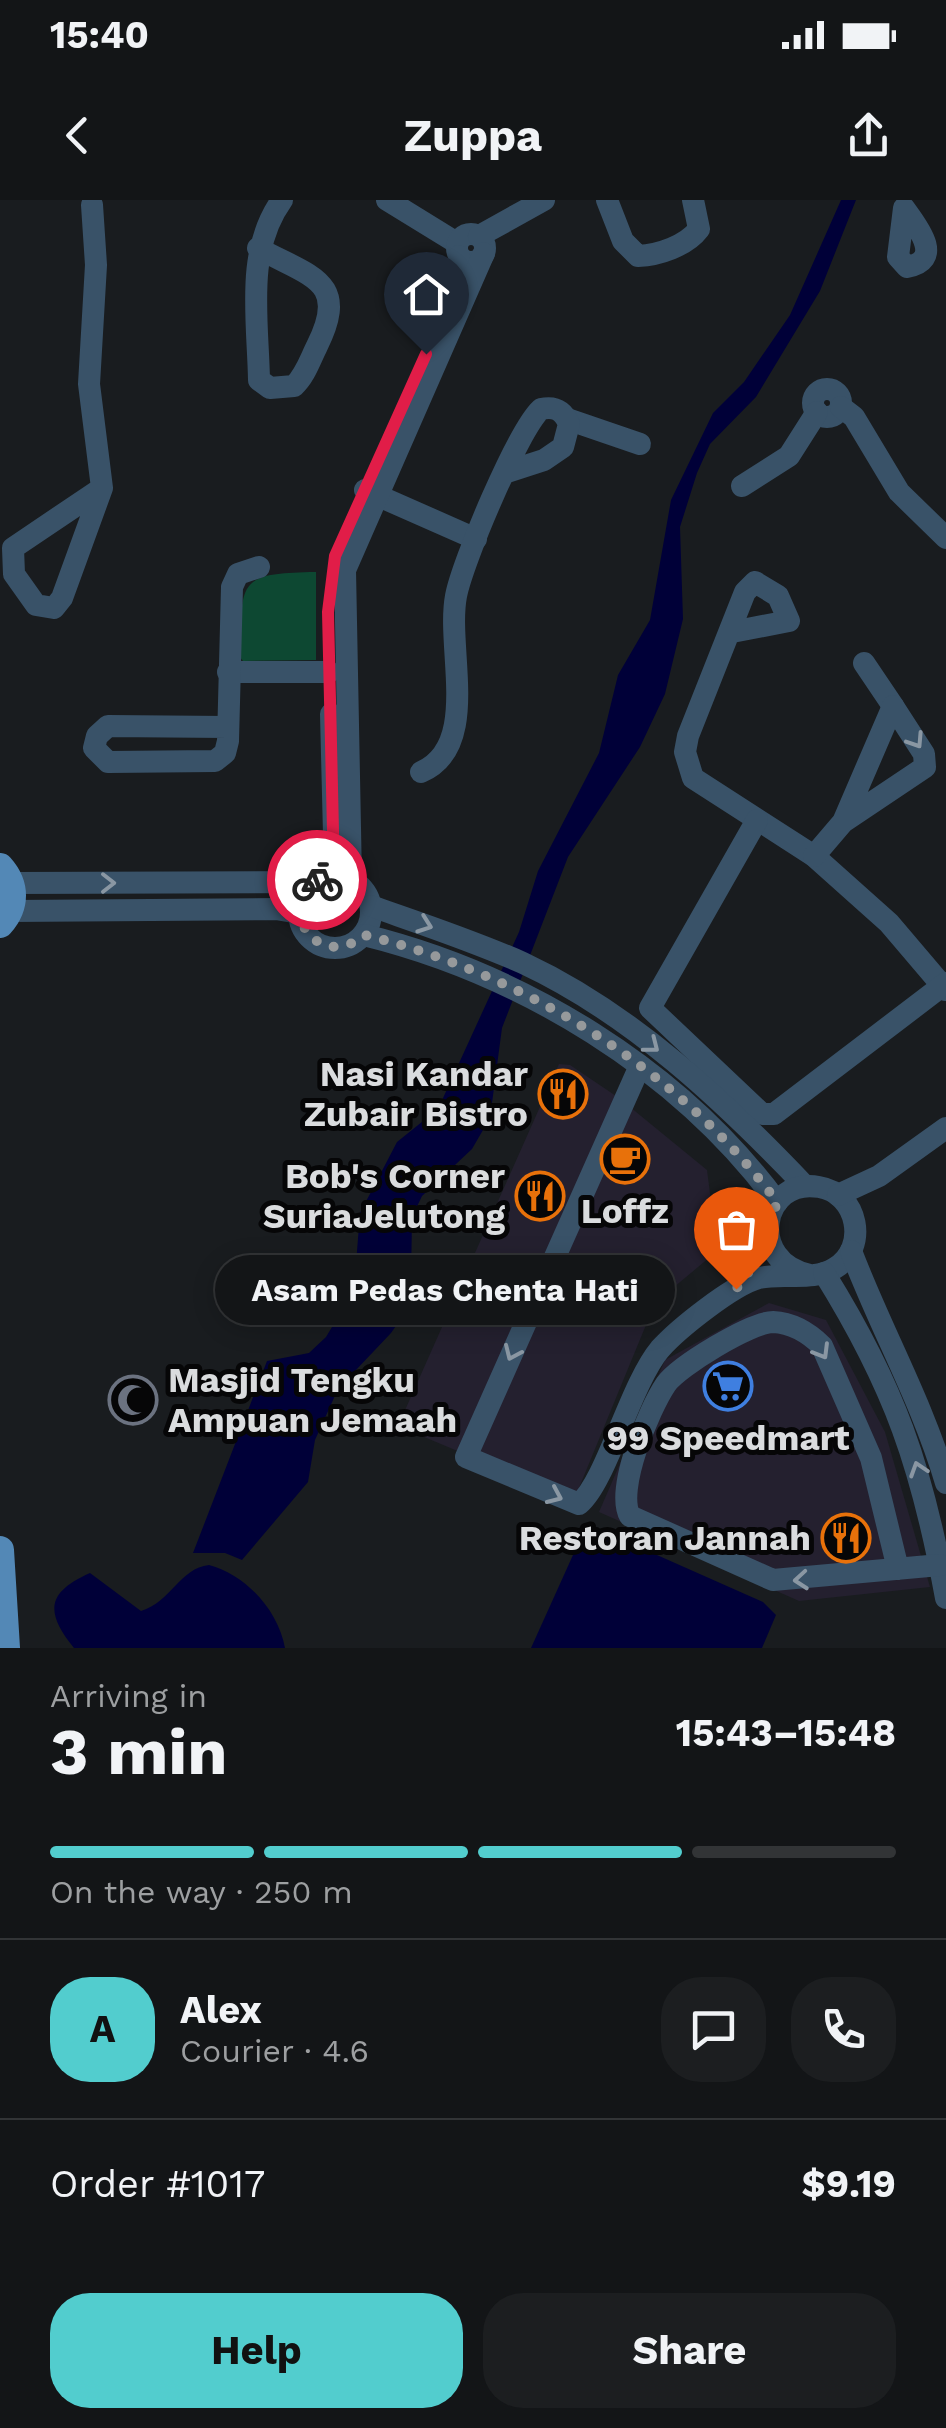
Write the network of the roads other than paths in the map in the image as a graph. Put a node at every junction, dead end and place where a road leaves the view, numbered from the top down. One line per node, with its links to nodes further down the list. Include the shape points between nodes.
1 (282, 200): 8 (street)
2 (387, 200): 7 (street)
3 (544, 200): 7 (street)
4 (608, 200): 5 (street, via 624,241 638,256 651,256 691,240 699,228)
5 (693, 200)
6 (90, 202): 13 (street, via 96,264 88,384)
7 (470, 247): 14 (street)
8 (258, 248): 8 (street, via 317,281 332,306 294,386 270,388 259,380)
9 (567, 419): 10 (street); 11 (street, via 568,434 557,452); 11 (street, via 552,406 537,411)
10 (640, 444)
11 (507, 472): 16 (street)
12 (742, 486): 15 (street, via 790,456 817,412 830,416 840,407 854,417 899,492)
13 (102, 488): 13 (street, via 13,548 14,574 36,606 54,608 62,598)
14 (371, 493): 16 (street); 21 (street, via 328,582); 28 (street, via 342,592)
15 (946, 538)
16 (476, 539): 24 (street, via 455,602 454,740 436,766)
17 (259, 567): 20 (street, via 238,574 232,588)
18 (732, 632): 18 (street, via 745,592 756,582 778,596 797,630); 25 (street, via 688,736 687,768 700,786)
19 (864, 663): 22 (street)
20 (228, 672): 21 (street); 23 (street)
21 (330, 672): 28 (street)
22 (893, 706): 26 (street); 26 (street, one-way to 26, via 924,754 925,768)
23 (228, 727): 23 (street, via 225,753 216,761 108,762 94,748 108,726)
24 (421, 772)
25 (757, 820): 27 (street); 33 (street, via 650,1008 762,1114 774,1114)
26 (843, 822): 27 (street)
27 (814, 856): 33 (street)
28 (333, 879): 29 (street, one-way to 28); 30 (street, via 368,895); 31 (street, via 300,901)
29 (5, 896): 31 (street)
30 (372, 906): 32 (street); 37 (street, one-way to 37, via 479,945 572,990 698,1081)
31 (299, 913): 32 (street, via 318,944 343,948)
32 (364, 935): 34 (street, via 468,968 561,1014)
33 (945, 986)
34 (638, 1068): 39 (street, via 706,1122); 45 (street, one-way to 45, via 466,1457 580,1504 647,1365)
35 (946, 1128): 38 (street, via 879,1176)
36 (946, 1144): 40 (street, via 876,1193)
37 (805, 1186): 38 (street); 39 (street)
38 (838, 1194): 40 (street)
39 (777, 1202): 41 (street)
40 (855, 1220): 42 (street)
41 (767, 1228): 43 (street, via 774,1255 796,1272); 44 (street, via 752,1272)
42 (851, 1251): 43 (street); 47 (street, via 915,1390)
43 (816, 1274): 44 (street, via 757,1278); 49 (street, one-way to 43, via 925,1492 876,1360)
44 (736, 1289): 45 (street)
45 (665, 1344): 46 (street)
46 (684, 1366): 50 (street, one-way to 50, via 771,1322 812,1336 871,1458); 50 (street, one-way to 46, via 773,1580 630,1516 626,1479 660,1395)
47 (946, 1482)
48 (0, 1550): 52 (main road)
49 (940, 1564): 50 (street); 51 (street)
50 (898, 1569)
51 (946, 1598)
52 (6, 1648)

